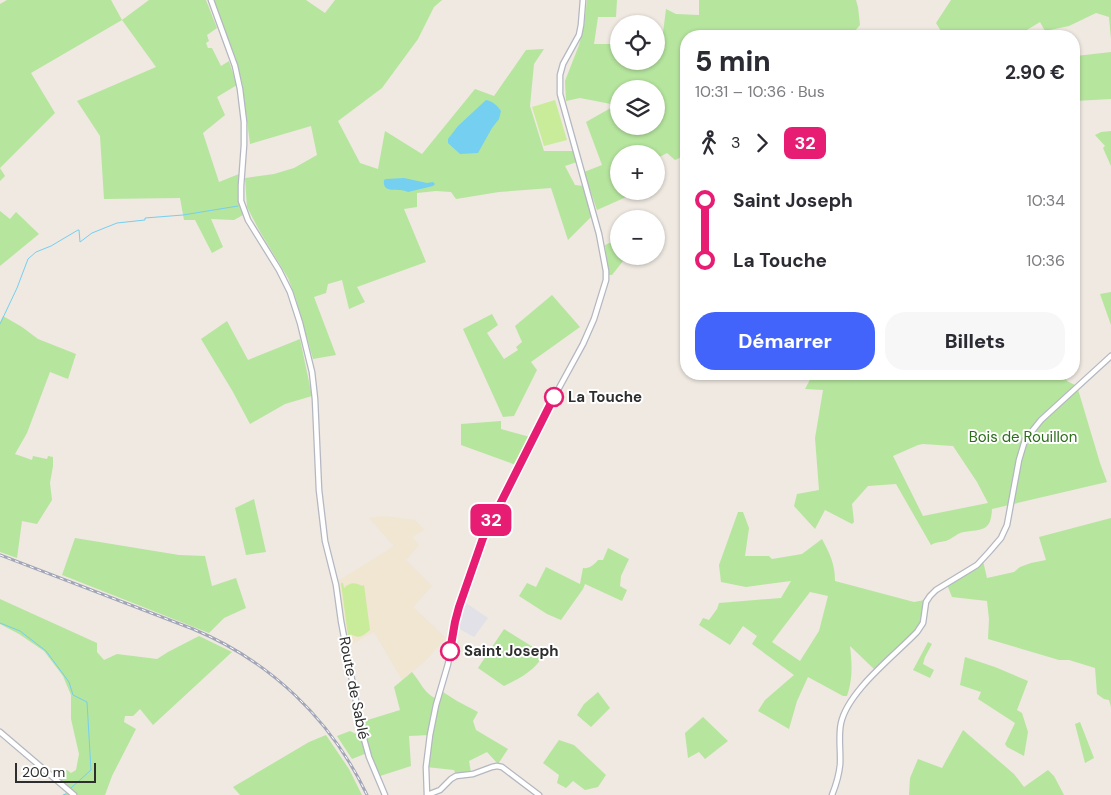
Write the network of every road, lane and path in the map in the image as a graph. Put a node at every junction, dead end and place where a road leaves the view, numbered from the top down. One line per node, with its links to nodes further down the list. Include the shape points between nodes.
1 (211, 0): 6 (street, Route de Sablé, via 240,89 244,122 241,201 248,220 290,292 312,372 325,541 335,577 361,728)
2 (583, 0): 7 (street, via 579,35 560,75 560,94 600,234 606,280 583,344 488,525 464,589 430,735)
3 (1111, 356): 9 (street, via 1041,420 1025,440 1007,525 1001,538 977,565 930,596 917,632 860,688 845,710 840,726 840,765)
4 (0, 732): 5 (street)
5 (74, 795)
6 (385, 795)
7 (427, 795): 8 (street, via 440,790 456,776 497,766)
8 (539, 795)
9 (832, 795)

